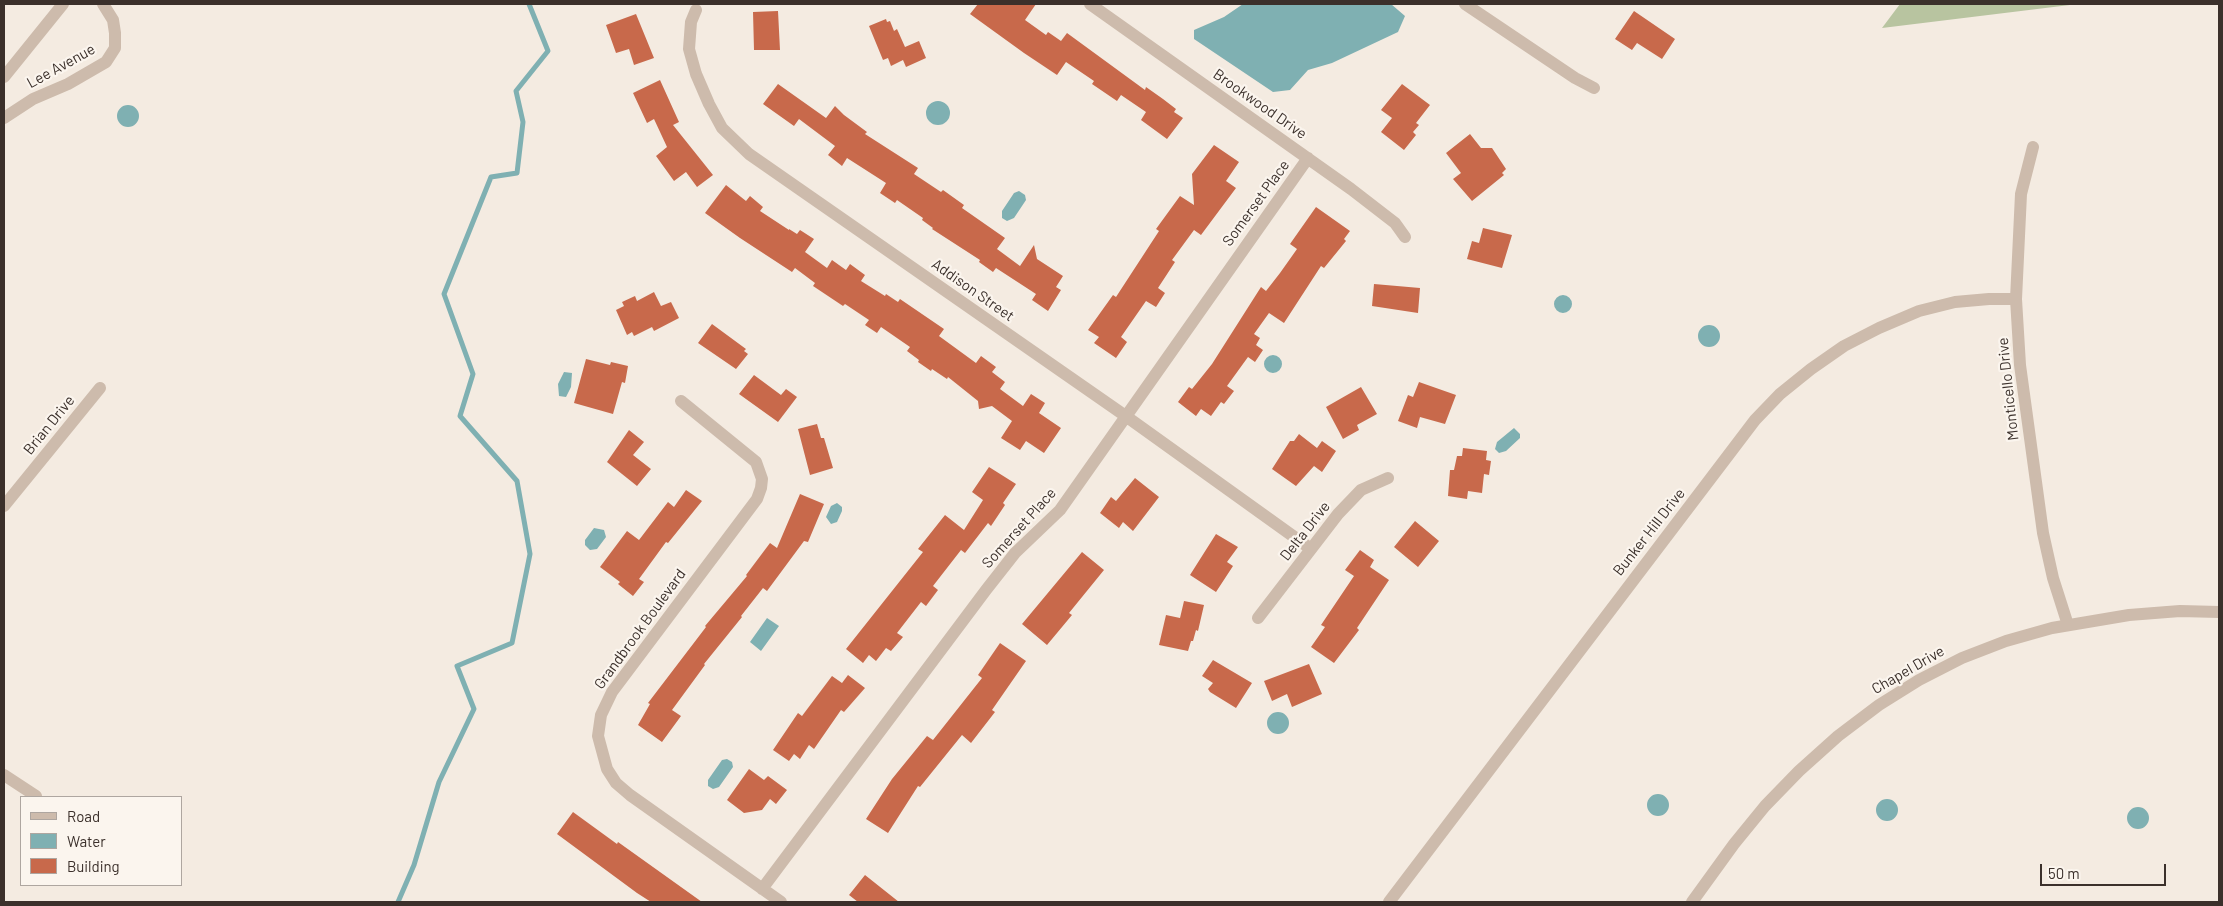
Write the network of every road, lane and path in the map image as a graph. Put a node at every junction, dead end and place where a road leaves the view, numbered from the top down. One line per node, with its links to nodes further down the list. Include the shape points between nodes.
1 (63, 4): 6 (street, Lee Avenue)
2 (104, 4): 8 (street, Lee Avenue, via 113,20 115,33 115,48 106,62)
3 (1090, 4): 10 (street, Brookwood Drive)
4 (1465, 4): 7 (street)
5 (696, 10): 15 (street, Addison Street, via 691,22 690,49 696,74 722,128 749,154)
6 (4, 77)
7 (1594, 88)
8 (4, 118)
9 (2033, 147): 12 (street, Monticello Drive, via 2021,194)
10 (1308, 158): 11 (street, Brookwood Drive, via 1395,223); 15 (street, Somerset Place)
11 (1405, 237)
12 (2016, 299): 21 (street, Monticello Drive, via 2020,365 2043,533); 26 (street, Bunker Hill Drive, via 1955,302 1920,311 1879,328 1827,357 1780,394 1743,436)
13 (100, 388): 17 (street, Brian Drive)
14 (681, 401): 24 (street, Grandbrook Boulevard, via 756,462 762,479 761,488 757,499 612,692 602,715 598,736 607,768 616,783)
15 (1127, 417): 18 (street, Addison Street); 24 (street, Somerset Place, via 1060,510 1015,553 986,590)
16 (1388, 478): 18 (street, Delta Drive, via 1361,490)
17 (4, 506)
18 (1311, 549): 20 (street, Delta Drive)
19 (2219, 612): 21 (street, Chapel Drive, via 2129,615)
20 (1258, 618)
21 (2068, 625): 27 (street, Chapel Drive, via 2006,641 1962,658 1879,705 1838,736 1765,806)
22 (4, 776): 23 (street)
23 (36, 796)
24 (762, 889): 25 (street, Grandbrook Boulevard)
25 (781, 902)
26 (1389, 902)
27 (1692, 902)

